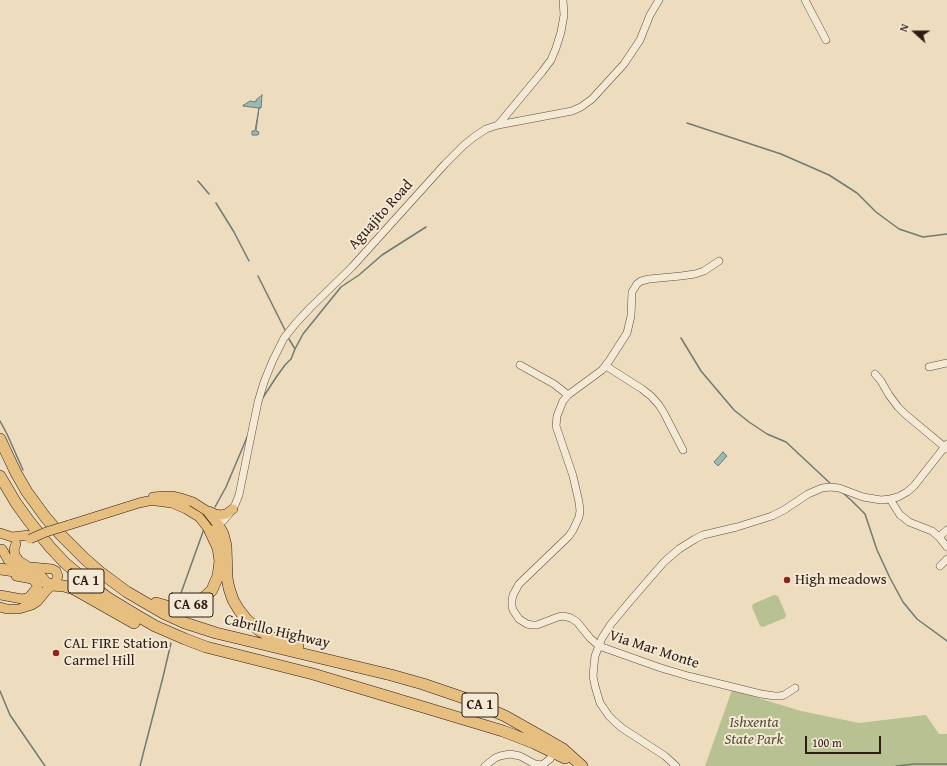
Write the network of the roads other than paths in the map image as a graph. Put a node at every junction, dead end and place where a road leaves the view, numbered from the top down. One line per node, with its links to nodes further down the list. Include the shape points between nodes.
1 (563, 0): 5 (street, via 561,32 551,60)
2 (659, 0): 5 (street, Aguajito Road, via 640,40 624,64 587,103 572,111)
3 (806, 0): 4 (street)
4 (826, 40)
5 (498, 125): 20 (street, Aguajito Road, via 486,129 464,145 284,338 264,382 241,488)
6 (719, 261): 9 (street, Via Mar Monte, via 695,274 649,279 637,284 632,292 627,333)
7 (947, 363): 10 (street)
8 (520, 365): 12 (street)
9 (606, 366): 12 (street, Via Mar Monte); 15 (street, via 655,400)
10 (929, 368)
11 (875, 374): 14 (street, via 898,408)
12 (568, 395): 39 (street, Via Mar Monte, via 557,416 556,426 573,476 579,502 579,517 569,536 519,584 513,595 512,606 519,619 527,624 537,625 563,616 571,618)
13 (0, 439): 33 (highway, Cabrillo Highway / CA 1, via 22,482 46,518 76,551)
14 (946, 447): 17 (street, via 914,486)
15 (684, 450)
16 (0, 476): 40 (highway, Cabrillo Highway / CA 1, via 22,512 43,538 90,584 146,621)
17 (890, 500): 25 (street, via 908,522 932,531); 39 (street, via 872,499 839,488 822,488 772,516 695,539 678,549 659,568 608,629)
18 (139, 503): 19 (main road, CA 68, via 152,497 168,496); 21 (main road, CA 68, via 148,501 179,506); 24 (main road, CA 68, bridge)
19 (201, 506): 20 (main road, via 219,515 226,514); 21 (main road, CA 68, via 210,514)
20 (233, 508): 21 (street, Aguajito Road)
21 (214, 528): 33 (highway, CA 68, via 219,573 212,590 190,606 166,607); 41 (highway, via 223,534 230,591 243,616 266,635)
22 (947, 530): 25 (street)
23 (0, 534): 24 (main road, CA 68); 28 (main road, CA 68, via 4,541)
24 (29, 537): 26 (main road, CA 68)
25 (939, 537): 27 (street)
26 (16, 544): 28 (main road, CA 68); 31 (main road, via 16,558)
27 (947, 547)
28 (2, 550): 31 (main road, via 12,564)
29 (947, 559): 30 (street)
30 (940, 566)
31 (31, 567): 35 (main road, via 56,571 58,578)
32 (0, 569): 34 (main road); 35 (highway, via 34,573)
33 (109, 579): 41 (highway, Cabrillo Highway / CA 1, via 156,609 196,627)
34 (36, 583): 36 (main road, via 36,589 26,598); 37 (main road, via 38,593 29,602 17,604)
35 (52, 585): 38 (main road, via 29,607); 40 (highway, via 74,589 163,636)
36 (0, 595)
37 (0, 601)
38 (0, 607)
39 (599, 646): 42 (street, Via Mar Monte, via 688,676 761,694 780,696); 46 (street, via 593,676 597,696 604,710 622,728)
40 (206, 647): 43 (highway, Cabrillo Highway / CA 1, via 366,689 513,735)
41 (335, 662): 45 (highway, Cabrillo Highway / CA 1, via 423,684 464,698 515,721 554,743)
42 (795, 688)
43 (554, 752): 44 (street, via 548,762 542,765 510,754 495,758); 45 (highway, Cabrillo Highway / CA 1)
44 (484, 766)
45 (582, 766)
46 (676, 766)

